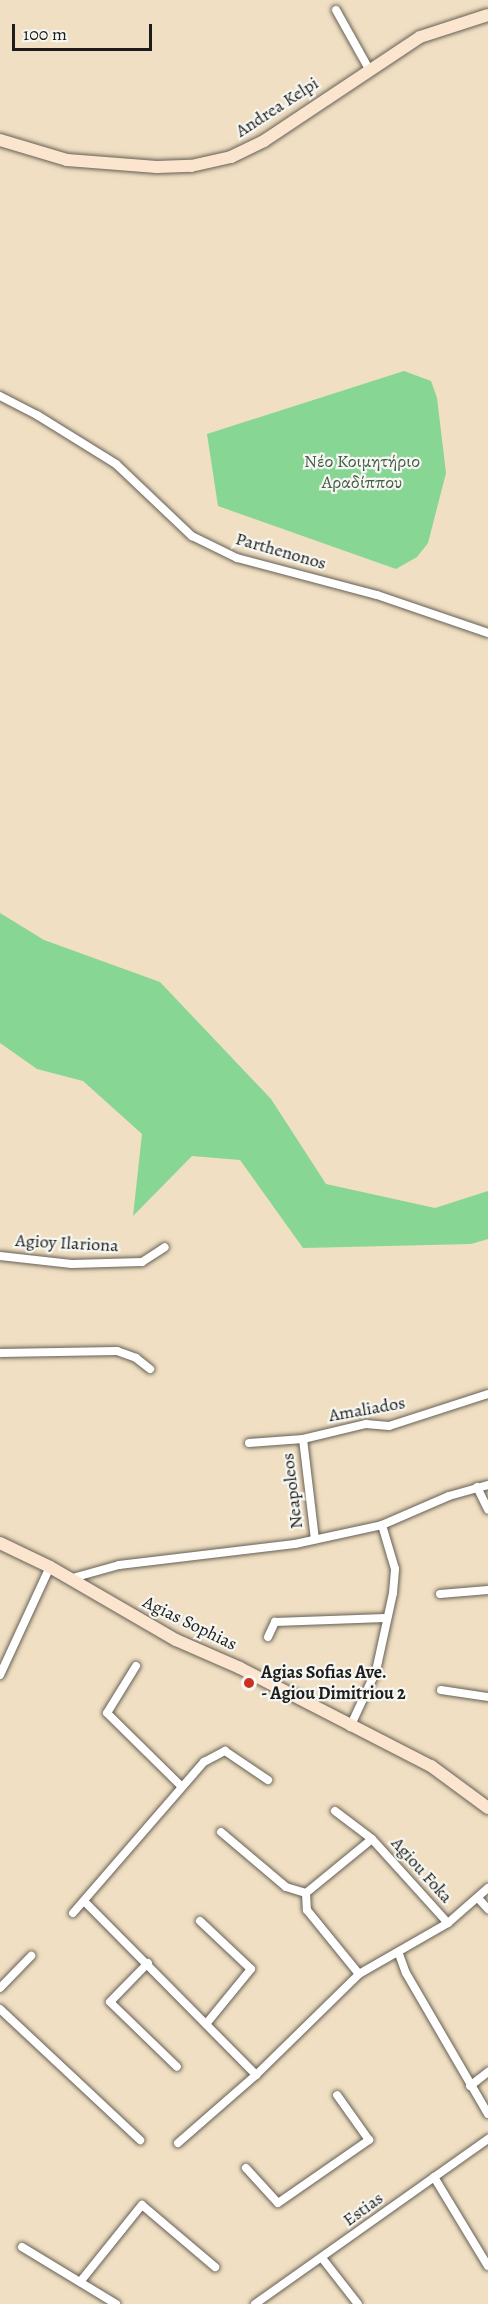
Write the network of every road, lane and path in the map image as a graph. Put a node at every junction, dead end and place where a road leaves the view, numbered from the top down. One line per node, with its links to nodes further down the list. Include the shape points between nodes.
1 (336, 10): 3 (street)
2 (488, 15): 3 (street, Andrea Kelpi, via 420,38)
3 (369, 69): 4 (street, Andrea Kelpi, via 264,141 231,157 191,166 67,160)
4 (0, 140)
5 (0, 396): 6 (street, Parthenonos, via 116,465 192,536 237,558 438,614)
6 (488, 633)
7 (165, 1247): 8 (street, Agioy Ilariona, via 142,1262 72,1264)
8 (0, 1256)
9 (0, 1353): 10 (street, via 117,1351)
10 (150, 1369)
11 (488, 1394): 12 (street, Amaliados, via 389,1425 366,1424)
12 (303, 1438): 13 (street, Amaliados); 18 (street, Neapoleos)
13 (249, 1443)
14 (488, 1485): 15 (street)
15 (477, 1487): 16 (street); 17 (street)
16 (488, 1510)
17 (382, 1525): 18 (street); 24 (street, via 395,1569)
18 (315, 1539): 21 (street, via 119,1565)
19 (0, 1543): 20 (street, Agias Sophias)
20 (50, 1567): 21 (street, Agias Sophias); 27 (street)
21 (69, 1579): 30 (street, Agias Sophias, via 176,1640 240,1668)
22 (488, 1590): 23 (street)
23 (440, 1594)
24 (385, 1618): 25 (street, via 275,1622); 30 (street, via 376,1671)
25 (267, 1637)
26 (136, 1666): 32 (street, via 107,1713)
27 (0, 1675)
28 (441, 1690): 29 (street)
29 (488, 1697)
30 (350, 1727): 33 (street, Agias Sophias, via 431,1766)
31 (268, 1780): 32 (street, via 225,1751 204,1762)
32 (181, 1785): 40 (street)
33 (488, 1808)
34 (335, 1811): 36 (street, Agiou Foka)
35 (221, 1832): 38 (street, via 286,1887)
36 (372, 1839): 38 (street, Agiou Foka); 44 (street, Agiou Foka)
37 (488, 1888): 39 (street)
38 (306, 1893): 48 (street, via 307,1910)
39 (478, 1898): 41 (street); 44 (street)
40 (84, 1900): 42 (street); 47 (street)
41 (488, 1909)
42 (73, 1913)
43 (200, 1921): 51 (street, via 251,1969)
44 (448, 1923): 45 (street)
45 (399, 1954): 48 (street); 55 (street)
46 (31, 1956): 49 (street)
47 (148, 1963): 51 (street); 52 (street, via 110,2002)
48 (359, 1974): 54 (street)
49 (0, 1988)
50 (0, 2009): 59 (street)
51 (206, 2024): 54 (street)
52 (177, 2067)
53 (488, 2072): 55 (street)
54 (256, 2075): 60 (street)
55 (470, 2086): 57 (street)
56 (337, 2095): 61 (street, via 369,2140 278,2203)
57 (488, 2114)
58 (488, 2139): 62 (street, Estias)
59 (140, 2140)
60 (178, 2143)
61 (246, 2168)
62 (434, 2177): 64 (street, Estias); 65 (street)
63 (22, 2247): 67 (street)
64 (322, 2258): 69 (street, Estias); 70 (street)
65 (488, 2266)
66 (216, 2267): 67 (street, via 142,2205)
67 (80, 2282): 68 (street)
68 (116, 2304)
69 (255, 2304)
70 (358, 2304)

